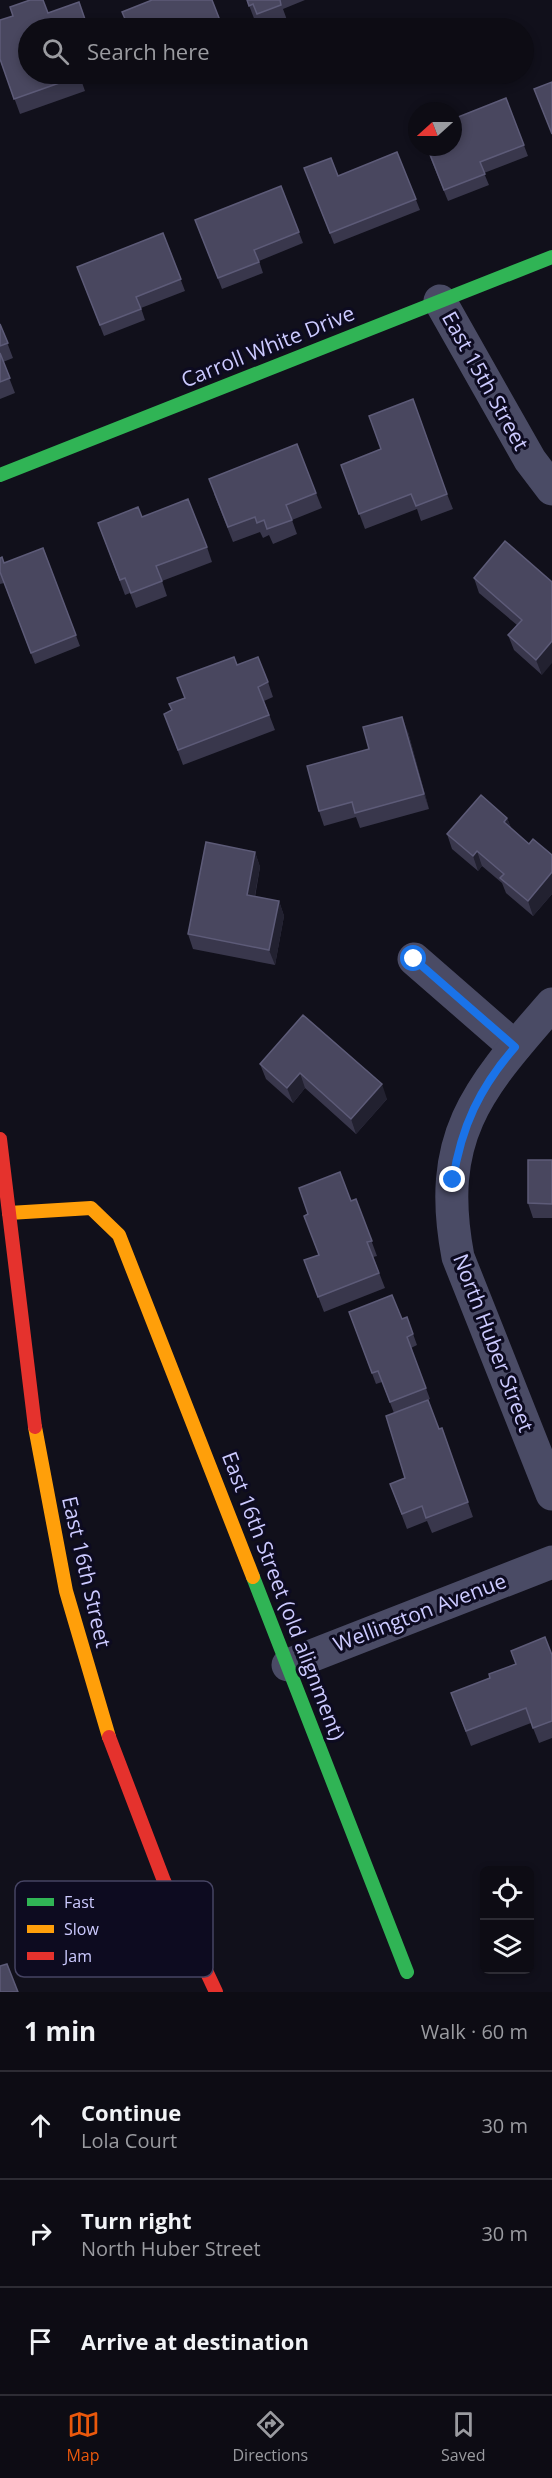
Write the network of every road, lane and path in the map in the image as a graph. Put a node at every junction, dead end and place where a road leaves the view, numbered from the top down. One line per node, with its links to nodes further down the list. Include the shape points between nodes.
1 (552, 257): 2 (street, Carroll White Drive)
2 (440, 302): 3 (street, Carroll White Drive); 4 (street, East 15th Street, via 530,460)
3 (0, 475)
4 (552, 489)
5 (414, 959): 7 (street)
6 (552, 1004): 7 (street, North Huber Street)
7 (515, 1047): 10 (street, North Huber Street, via 488,1079 464,1127 453,1180 452,1227 458,1257)
8 (0, 1139): 9 (street, East 16th Street)
9 (9, 1213): 12 (street, East 16th Street (old alignment), via 91,1208 119,1235); 13 (street, East 16th Street, via 37,1445 53,1531 95,1698 148,1848)
10 (552, 1494)
11 (552, 1562): 12 (street, Wellington Avenue)
12 (288, 1665): 14 (street, East 16th Street (old alignment))
13 (164, 1881)
14 (407, 1972)
15 (209, 1977): 16 (street, East 16th Street)
16 (216, 1992)

